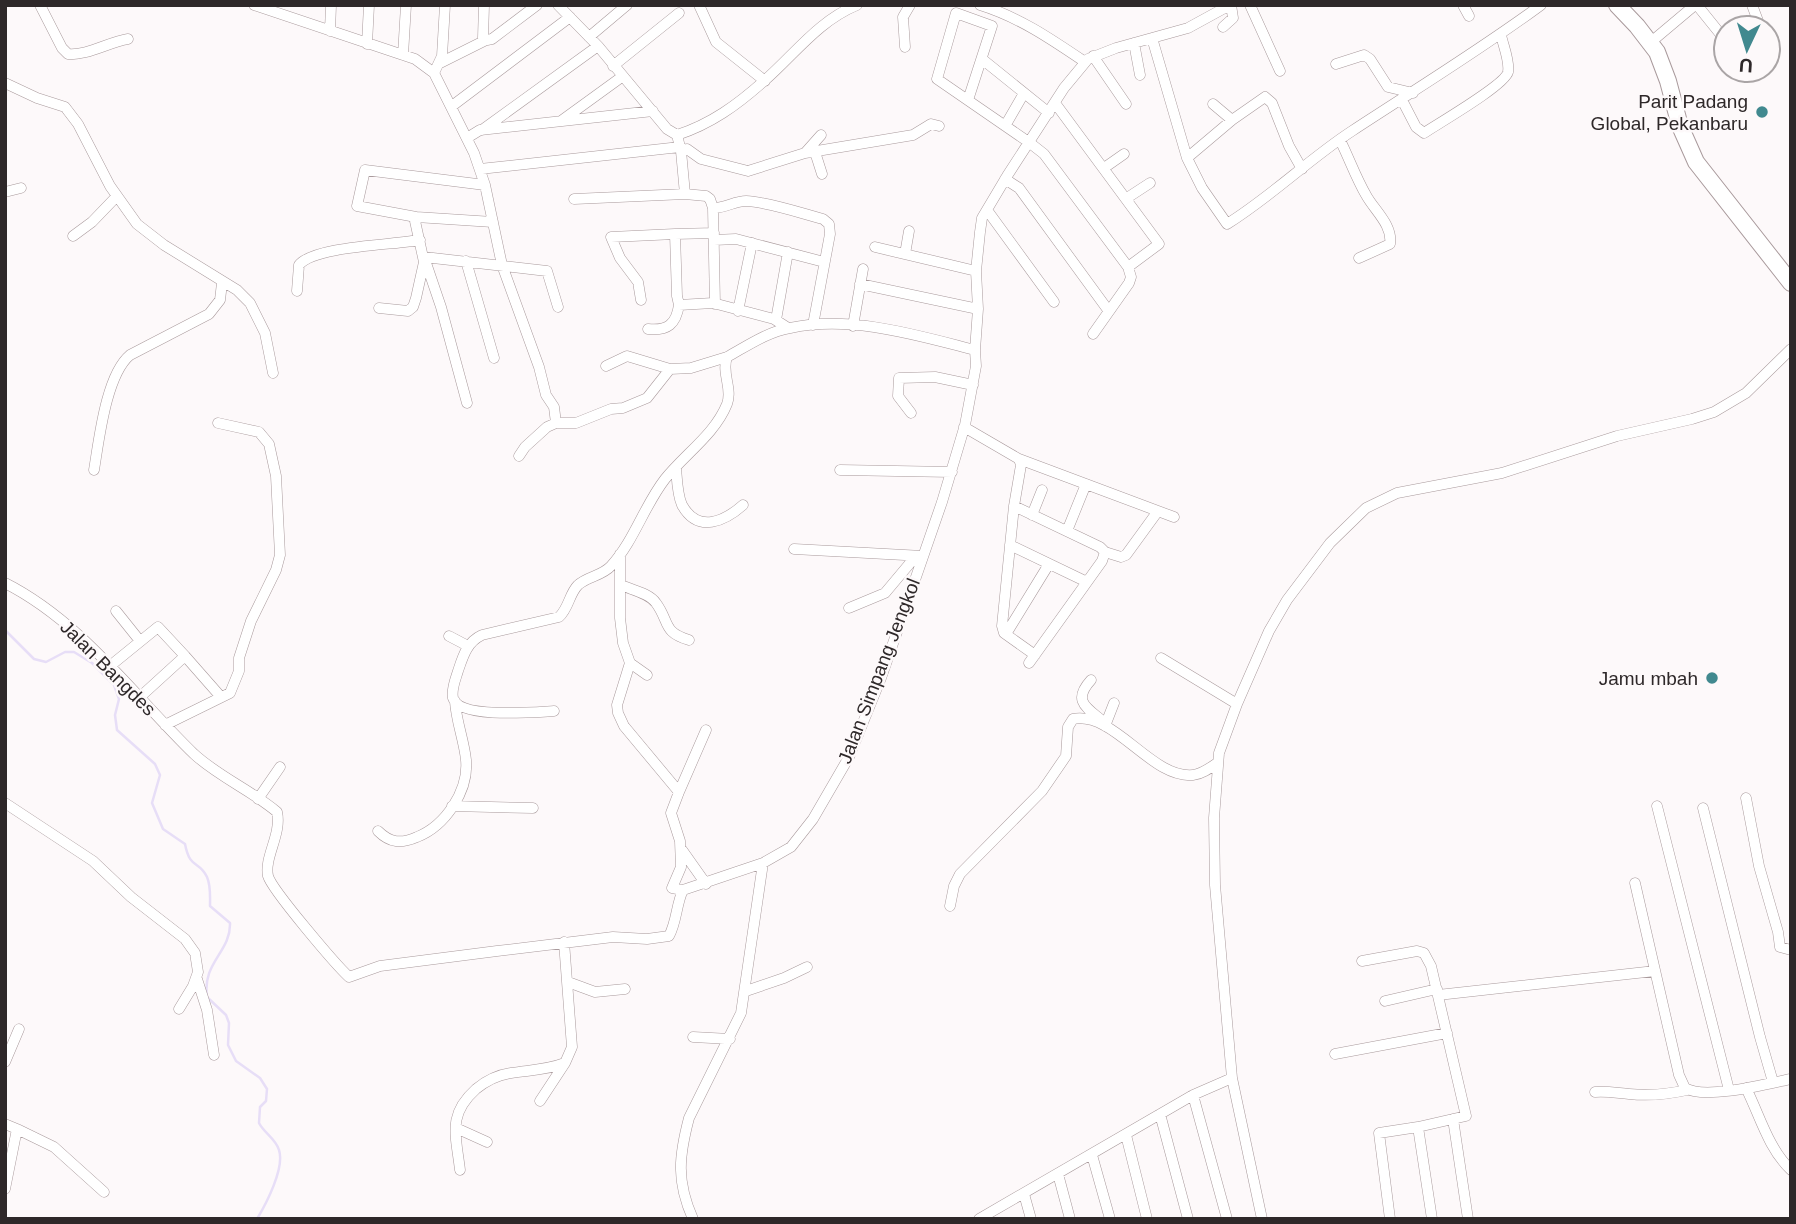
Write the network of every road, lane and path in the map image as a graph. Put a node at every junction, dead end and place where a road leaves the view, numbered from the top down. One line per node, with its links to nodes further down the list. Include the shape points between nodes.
1 (40, 5): 30 (street, via 68,54)
2 (254, 5): 26 (street)
3 (331, 5): 26 (street)
4 (369, 5): 34 (street)
5 (406, 5): 37 (street)
6 (445, 5): 40 (street)
7 (484, 5): 31 (street)
8 (627, 5): 28 (street)
9 (699, 5): 47 (street, via 716,42)
10 (857, 5): 47 (street, via 826,23)
11 (910, 5): 36 (street, via 903,17)
12 (980, 5): 39 (street, via 1003,12)
13 (1231, 5): 25 (street, via 1233,18); 29 (street, via 1188,28)
14 (1250, 5): 43 (street)
15 (1463, 5): 22 (street)
16 (1541, 5): 27 (street)
17 (1617, 5): 32 (main road)
18 (1696, 5): 24 (street); 32 (street)
19 (561, 6): 23 (street)
20 (533, 7): 31 (street)
21 (679, 13): 42 (street)
22 (1469, 16)
23 (570, 17): 28 (street); 57 (street)
24 (1712, 24)
25 (1223, 27)
26 (330, 31): 34 (street)
27 (1501, 35): 51 (street); 53 (street, via 1508,71 1492,90 1424,133)
28 (589, 37): 35 (street)
29 (1152, 38): 33 (street); 74 (street)
30 (128, 39)
31 (486, 40): 40 (street)
32 (1651, 42): 110 (main road, via 1696,162)
33 (1134, 43): 39 (street); 45 (street)
34 (367, 44): 37 (street)
35 (598, 46): 42 (street); 65 (street)
36 (905, 47)
37 (403, 55): 44 (street)
38 (982, 59): 50 (street); 52 (street); 52 (street, via 992,26 956,13 937,79)
39 (1089, 59): 54 (street, Jalan Simpang Jengkol); 55 (street)
40 (440, 63): 44 (street)
41 (1336, 64): 49 (street, via 1366,56)
42 (614, 66): 46 (street)
43 (1280, 71)
44 (434, 73): 57 (street)
45 (1140, 75)
46 (623, 76): 59 (street); 62 (street)
47 (765, 81): 66 (street, via 718,117)
48 (5, 83): 85 (street, via 68,110)
49 (1388, 87): 51 (street); 58 (street)
50 (1024, 93): 60 (street); 64 (street)
51 (1413, 93): 53 (street)
52 (968, 100): 64 (street)
53 (1402, 100): 58 (street)
54 (1055, 103): 60 (street, Jalan Simpang Jengkol); 75 (street)
55 (1126, 104)
56 (1213, 104): 61 (street)
57 (452, 106): 68 (street)
58 (1389, 108): 69 (street)
59 (653, 111): 62 (street); 66 (street)
60 (1049, 113): 70 (street, Jalan Simpang Jengkol)
61 (1231, 120): 74 (street); 77 (street, via 1268,98)
62 (560, 121): 65 (street)
63 (939, 126): 72 (street, via 931,124 913,135)
64 (1005, 126): 70 (street)
65 (480, 131): 68 (street)
66 (677, 135): 71 (street)
67 (821, 135): 72 (street)
68 (467, 138): 76 (street)
69 (1340, 140): 77 (street); 102 (street, via 1389,230 1391,242)
70 (1030, 143): 79 (street, Jalan Simpang Jengkol); 106 (street, via 1044,154)
71 (680, 149): 72 (street, via 717,165 748,171); 76 (street); 84 (street)
72 (810, 153): 78 (street)
73 (1124, 154): 75 (street)
74 (1187, 158): 77 (street, via 1227,224)
75 (1104, 168): 86 (street)
76 (480, 169): 81 (street)
77 (1302, 169)
78 (822, 174)
79 (1005, 179): 89 (street, Jalan Simpang Jengkol); 120 (street, via 1019,188)
80 (1150, 183): 86 (street)
81 (485, 185): 90 (street, via 365,170 357,206); 91 (street)
82 (21, 188): 83 (street)
83 (5, 192)
84 (685, 194): 87 (street); 88 (street, via 706,196)
85 (117, 197): 94 (street); 109 (street, via 150,236)
86 (1127, 198): 106 (street, via 1159,244)
87 (574, 199)
88 (713, 208): 95 (street); 104 (street, via 742,201 823,219 830,234)
89 (987, 210): 108 (street, Jalan Simpang Jengkol); 114 (street)
90 (416, 216): 91 (street); 96 (street)
91 (493, 222): 105 (street)
92 (909, 231): 100 (street)
93 (675, 234): 95 (street); 113 (street, via 611,237 638,282); 116 (street)
94 (73, 236)
95 (714, 236): 97 (street); 115 (street)
96 (420, 240): 101 (street); 112 (street, via 310,256 299,265)
97 (752, 243): 99 (street); 121 (street)
98 (875, 247): 100 (street)
99 (788, 252): 104 (street); 122 (street)
100 (905, 254): 108 (street)
101 (424, 257): 103 (street); 118 (street, via 411,310); 136 (street)
102 (1359, 258)
103 (466, 261): 105 (street); 131 (street)
104 (824, 262): 123 (street)
105 (502, 265): 117 (street, via 547,271); 139 (street, via 546,396 554,407)
106 (1128, 267): 120 (street, via 1129,283)
107 (863, 269): 111 (street)
108 (976, 271): 119 (street, Jalan Simpang Jengkol)
109 (222, 283): 134 (street, via 250,303 265,333); 144 (street, via 220,300 209,314 121,363)
110 (1791, 283)
111 (860, 285): 119 (street); 124 (street)
112 (297, 291)
113 (641, 300)
114 (1054, 302)
115 (715, 304): 116 (street); 121 (street)
116 (679, 305): 126 (street, via 676,322 670,327)
117 (558, 307)
118 (379, 308)
119 (978, 309): 129 (street, Jalan Simpang Jengkol)
120 (1108, 310): 127 (street)
121 (738, 311): 122 (street)
122 (776, 320): 125 (street)
123 (813, 325): 124 (street); 125 (street)
124 (853, 326): 129 (street, via 897,331)
125 (788, 328): 130 (street)
126 (648, 329)
127 (1093, 334)
128 (1791, 349): 181 (street, via 1746,393 1714,412 1617,436 1502,473 1397,493 1366,508 1330,544 1287,600)
129 (975, 350): 135 (street, Jalan Simpang Jengkol)
130 (727, 357): 133 (street); 143 (street, via 723,366 729,396 725,407)
131 (494, 358)
132 (606, 366): 133 (street, via 627,356)
133 (670, 369): 139 (street, via 640,401 576,423)
134 (273, 373)
135 (973, 385): 137 (street, via 935,377 899,378 898,396); 140 (street, Jalan Simpang Jengkol)
136 (467, 403)
137 (911, 413)
138 (218, 423): 177 (street, Jalan Bangdes, via 252,429 266,439 276,476 281,545 276,570 242,647 236,683)
139 (556, 424): 141 (street, via 535,437)
140 (964, 428): 142 (street); 146 (street, Jalan Simpang Jengkol)
141 (519, 457)
142 (1019, 459): 147 (street); 150 (street)
143 (676, 467): 149 (street, via 682,505 696,518 720,522); 158 (street)
144 (94, 470)
145 (840, 470): 146 (street)
146 (952, 472): 159 (street, Jalan Simpang Jengkol)
147 (1086, 484): 151 (street); 154 (street)
148 (1042, 490): 152 (street)
149 (743, 505)
150 (1014, 506): 152 (street); 155 (street)
151 (1158, 511): 153 (street); 157 (street, via 1126,555)
152 (1032, 515): 154 (street)
153 (1174, 517)
154 (1067, 531): 157 (street)
155 (1010, 545): 160 (street); 166 (street, via 1002,620)
156 (794, 549): 159 (street)
157 (1105, 552): 161 (street)
158 (620, 554): 163 (street); 170 (street, via 606,571 578,585 559,617 490,632)
159 (919, 556): 164 (street, via 885,593); 198 (street, Jalan Simpang Jengkol, via 849,758 800,838)
160 (1049, 564): 161 (street); 166 (street)
161 (1087, 582): 166 (street, via 1032,659)
162 (5, 583): 174 (street, Jalan Bangdes, via 45,607)
163 (621, 585): 168 (street, via 652,599 668,630); 173 (street, via 621,630)
164 (849, 608)
165 (117, 611): 169 (street)
166 (1006, 634)
167 (449, 636): 170 (street)
168 (689, 640)
169 (140, 641): 171 (street, via 158,627); 174 (street)
170 (468, 646): 179 (street, via 454,685)
171 (185, 656): 177 (street); 178 (street)
172 (1161, 658): 181 (street)
173 (630, 663): 175 (street); 188 (street, via 617,709 620,719)
174 (110, 666): 178 (street, Jalan Bangdes)
175 (648, 675)
176 (1091, 680): 184 (street, via 1081,698)
177 (221, 696): 183 (street, Jalan Bangdes)
178 (140, 697): 183 (street, Jalan Bangdes)
179 (455, 701): 182 (street, via 473,710); 192 (street, via 466,767)
180 (1114, 703): 184 (street)
181 (1237, 704): 186 (street)
182 (554, 711)
183 (166, 725): 190 (street, via 215,772)
184 (1105, 725): 186 (street, via 1174,772 1199,774); 202 (street, via 1071,720 1062,764 1035,800 960,874)
185 (706, 730): 188 (street)
186 (1217, 763): 223 (street, via 1215,885)
187 (280, 767): 190 (street)
188 (679, 792): 197 (street, via 671,813)
189 (1746, 798): 204 (street, via 1780,947)
190 (258, 799): 203 (street, via 277,812 268,876 349,977 380,966)
191 (5, 803): 208 (street, via 93,861 179,933 195,953)
192 (452, 806): 194 (street); 196 (street, via 436,827 412,839 392,841)
193 (1657, 806): 228 (street)
194 (533, 808)
195 (1703, 808): 225 (street)
196 (378, 831)
197 (681, 848): 200 (street); 201 (street, via 681,867 672,888)
198 (763, 863): 200 (street, Jalan Simpang Jengkol); 211 (street)
199 (1635, 883): 207 (street)
200 (706, 884): 201 (street, Jalan Simpang Jengkol)
201 (683, 890): 203 (street, via 669,936)
202 (950, 906)
203 (564, 942): 209 (street)
204 (1791, 950)
205 (1362, 961): 212 (street, via 1420,952 1429,959)
206 (807, 967): 211 (street)
207 (1655, 971): 212 (street); 227 (street, via 1679,1075)
208 (197, 979): 214 (street); 220 (street, via 206,1002)
209 (568, 982): 210 (street, via 595,992); 222 (street, via 572,1047)
210 (625, 989)
211 (746, 991): 218 (street)
212 (1438, 992): 213 (street); 216 (street)
213 (1385, 1001)
214 (178, 1009)
215 (19, 1029): 221 (street)
216 (1447, 1033): 219 (street); 233 (street, via 1466,1116)
217 (693, 1037): 218 (street)
218 (730, 1039): 248 (street, via 684,1136 680,1178)
219 (1335, 1054)
220 (214, 1055)
221 (5, 1062)
222 (565, 1063): 231 (street); 236 (street, via 552,1069 499,1075 483,1083 461,1104)
223 (1232, 1078): 230 (street); 256 (street)
224 (1791, 1079): 225 (street)
225 (1773, 1082): 226 (street)
226 (1746, 1088): 228 (street); 242 (street, via 1767,1136)
227 (1687, 1090): 228 (street); 229 (street)
228 (1729, 1090)
229 (1595, 1092)
230 (1194, 1095): 232 (street); 255 (street)
231 (540, 1101)
232 (1160, 1114): 238 (street); 254 (street)
233 (1453, 1119): 235 (street); 259 (street)
234 (5, 1124): 237 (street)
235 (1418, 1127): 257 (street, via 1379,1133); 258 (street)
236 (456, 1128): 239 (street); 241 (street)
237 (17, 1129): 244 (street); 245 (street, via 54,1147)
238 (1126, 1135): 240 (street); 253 (street)
239 (487, 1142)
240 (1092, 1155): 243 (street); 252 (street)
241 (460, 1170)
242 (1791, 1170)
243 (1058, 1174): 246 (street); 251 (street)
244 (5, 1189)
245 (104, 1192)
246 (1024, 1194): 247 (street); 250 (street)
247 (990, 1216): 249 (street)
248 (692, 1219)
249 (979, 1219)
250 (1031, 1219)
251 (1070, 1219)
252 (1110, 1219)
253 (1147, 1219)
254 (1188, 1219)
255 (1227, 1219)
256 (1262, 1219)
257 (1390, 1219)
258 (1432, 1219)
259 (1468, 1219)

